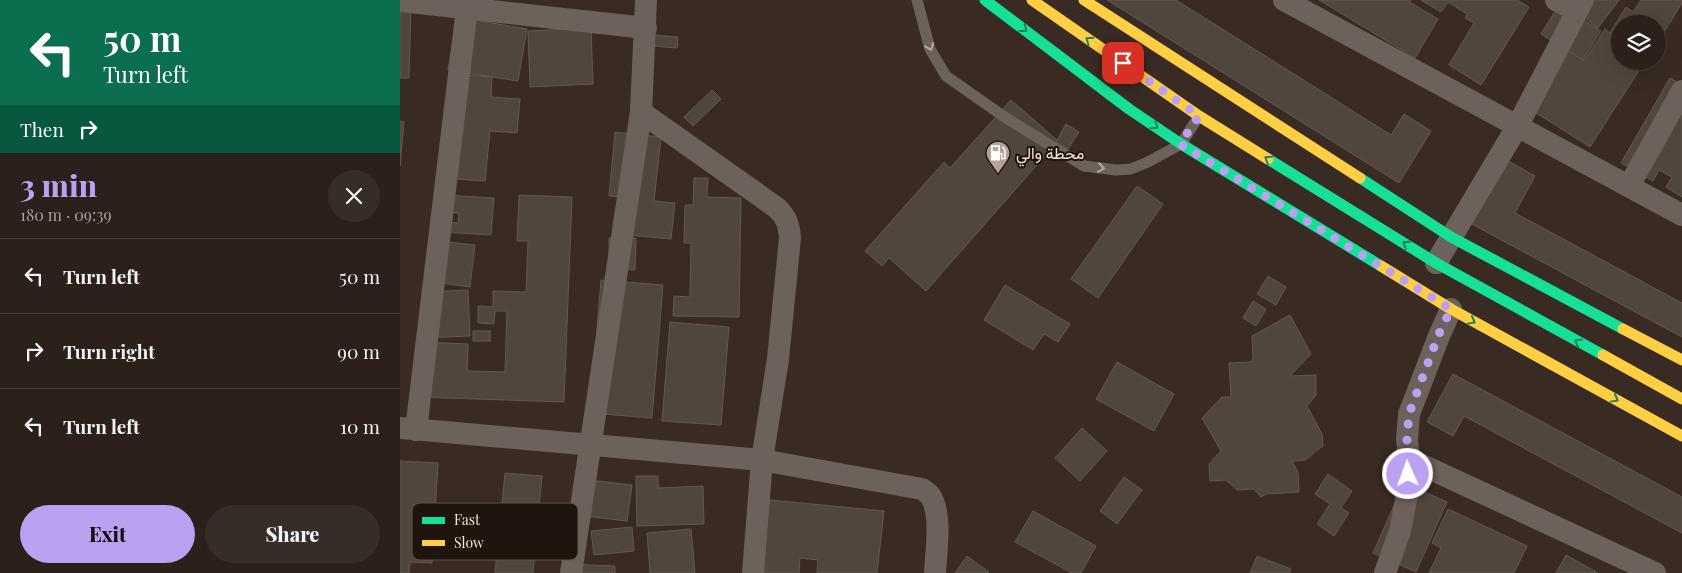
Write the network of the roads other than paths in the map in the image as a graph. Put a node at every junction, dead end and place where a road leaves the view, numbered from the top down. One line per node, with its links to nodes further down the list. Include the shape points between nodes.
1 (646, 0): 11 (street)
2 (917, 0): 16 (lane, one-way to 16, via 930,49 946,76 1084,166 1130,169)
3 (985, 0): 16 (main road, one-way to 16)
4 (1032, 0): 14 (main road, one-way to 4)
5 (1084, 0): 19 (main road)
6 (1284, 0): 15 (street)
7 (1556, 0): 10 (street)
8 (400, 1): 9 (street)
9 (467, 5): 11 (street); 24 (street)
10 (1580, 5): 15 (street)
11 (646, 28): 13 (street)
12 (1682, 92): 17 (street)
13 (641, 112): 26 (street); 28 (street, via 777,208 789,226 778,358)
14 (1199, 116): 16 (lane); 20 (main road, one-way to 14)
15 (1518, 127): 17 (street); 19 (street)
16 (1180, 144): 21 (main road)
17 (1629, 186): 18 (street)
18 (1682, 215)
19 (1451, 237): 20 (street); 22 (main road)
20 (1436, 263): 23 (main road, one-way to 20)
21 (1451, 309): 25 (main road, one-way to 25); 27 (street, via 1409,414)
22 (1682, 360)
23 (1682, 399)
24 (408, 429): 26 (street)
25 (1682, 436)
26 (591, 446): 28 (street); 29 (street)
27 (1409, 459): 31 (street, via 1408,490); 35 (street)
28 (762, 460): 33 (street); 34 (street, via 922,489 930,496 938,517)
29 (578, 529)
30 (573, 560): 32 (street)
31 (1388, 572)
32 (571, 573)
33 (753, 573)
34 (935, 573)
35 (1655, 573)

